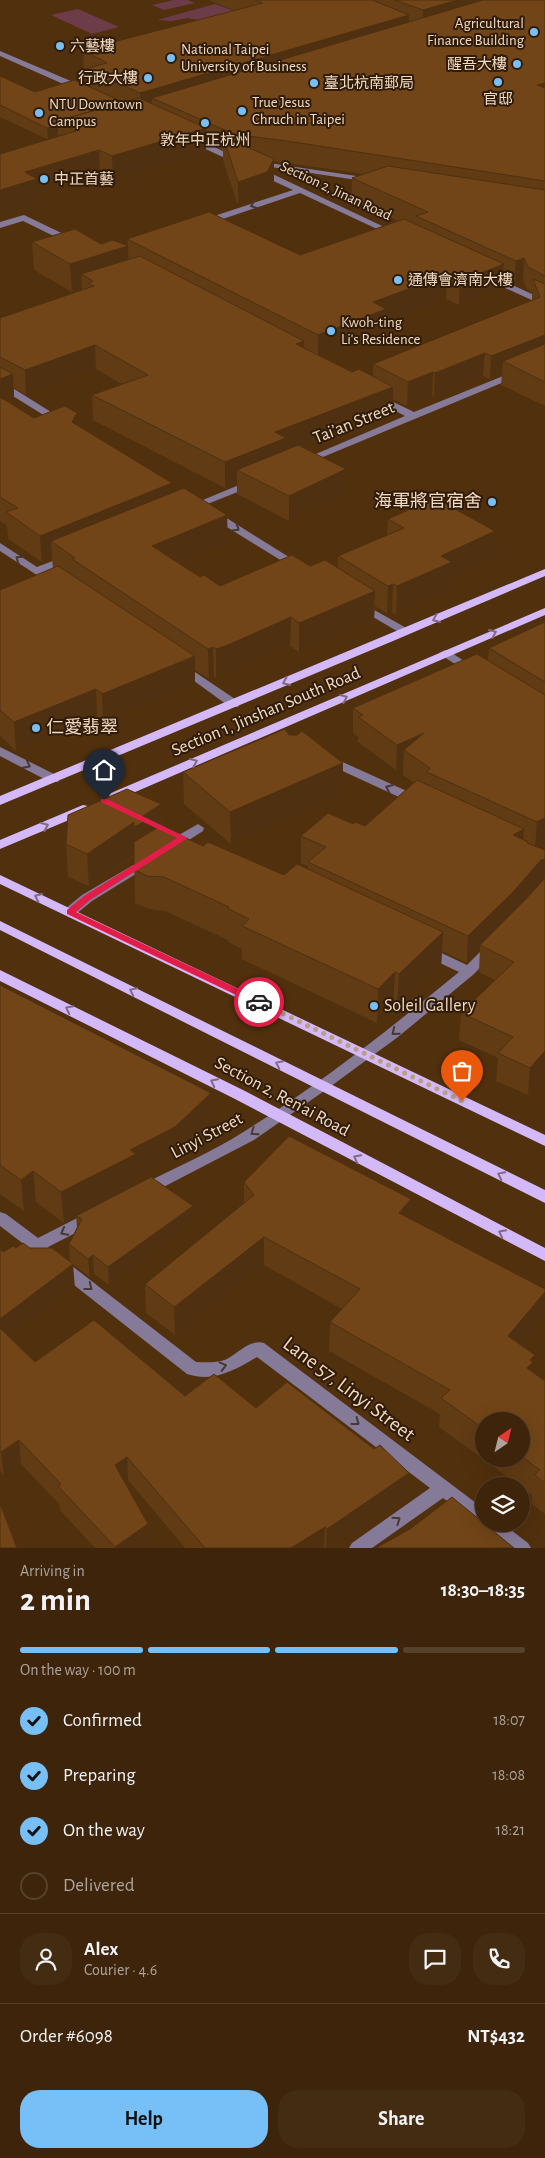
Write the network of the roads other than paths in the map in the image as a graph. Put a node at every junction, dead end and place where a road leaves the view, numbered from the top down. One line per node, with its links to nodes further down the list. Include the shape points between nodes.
1 (0, 52): 2 (street)
2 (86, 91)
3 (183, 135): 4 (street, Section 2, Jinan Road)
4 (235, 159): 5 (street); 8 (street, Section 2, Jinan Road)
5 (244, 161)
6 (253, 162): 7 (street)
7 (376, 181)
8 (300, 190): 10 (street, one-way to 10); 11 (street, Section 2, Jinan Road)
9 (0, 225): 12 (street, via 24,218)
10 (192, 226)
11 (406, 238)
12 (85, 248)
13 (475, 271): 14 (street)
14 (545, 303)
15 (545, 362): 18 (street, Tai’an Street)
16 (0, 384): 19 (street)
17 (370, 393): 18 (street)
18 (414, 416): 20 (street, Tai’an Street)
19 (74, 429)
20 (294, 465)
21 (259, 479): 22 (street)
22 (193, 502): 23 (street); 27 (street, one-way to 27)
23 (179, 512)
24 (0, 546): 26 (street, one-way to 24)
25 (81, 552): 26 (street)
26 (36, 571): 29 (street)
27 (308, 572)
28 (545, 572): 32 (main road, Section 1, Jinshan South Road, one-way to 32)
29 (52, 582)
30 (350, 598): 32 (street)
31 (545, 611): 33 (main road, Section 1, Jinshan South Road, one-way to 31)
32 (406, 632): 36 (main road, Section 1, Jinshan South Road, one-way to 36)
33 (445, 653): 35 (street); 37 (main road, Section 1, Jinshan South Road, one-way to 33)
34 (174, 663): 36 (street)
35 (480, 675)
36 (234, 704): 41 (main road, Section 1, Jinshan South Road)
37 (276, 727): 38 (street); 43 (main road, Section 1, Jinshan South Road, one-way to 37)
38 (288, 736)
39 (0, 751): 41 (street, one-way to 41)
40 (316, 754): 44 (street, one-way to 40)
41 (54, 779): 42 (main road, Section 1, Jinshan South Road)
42 (0, 801)
43 (100, 802): 45 (street); 49 (main road, Section 1, Jinshan South Road, one-way to 43)
44 (430, 807)
45 (121, 808)
46 (198, 828): 48 (street)
47 (168, 831): 48 (street)
48 (184, 838): 50 (street); 52 (street)
49 (0, 845)
50 (201, 846)
51 (0, 879): 52 (main road, one-way to 51)
52 (70, 912): 58 (main road)
53 (0, 925): 59 (main road, Section 2, Ren’ai Road, one-way to 53)
54 (503, 937): 56 (street, Linyi Street)
55 (415, 946): 56 (street)
56 (469, 971): 58 (street, Linyi Street, one-way to 58)
57 (0, 975): 60 (main road, Section 2, Ren’ai Road, one-way to 57)
58 (367, 1054): 59 (street, Linyi Street); 61 (main road)
59 (322, 1085): 60 (street, Linyi Street); 63 (main road, Section 2, Ren’ai Road, one-way to 59)
60 (278, 1116): 62 (street, Linyi Street, one-way to 62, via 249,1136); 67 (main road, Section 2, Ren’ai Road, one-way to 60)
61 (545, 1141)
62 (134, 1196)
63 (545, 1196)
64 (108, 1210): 66 (street, one-way to 66)
65 (0, 1218): 66 (street)
66 (37, 1247): 68 (street); 69 (street, Lane 57, Linyi Street, one-way to 69, via 193,1369 224,1368 258,1348)
67 (545, 1255)
68 (0, 1264)
69 (443, 1488): 70 (street, Lane 57, Linyi Street); 72 (street, one-way to 69)
70 (475, 1512)
71 (501, 1532): 73 (street)
72 (358, 1548)
73 (522, 1548)

